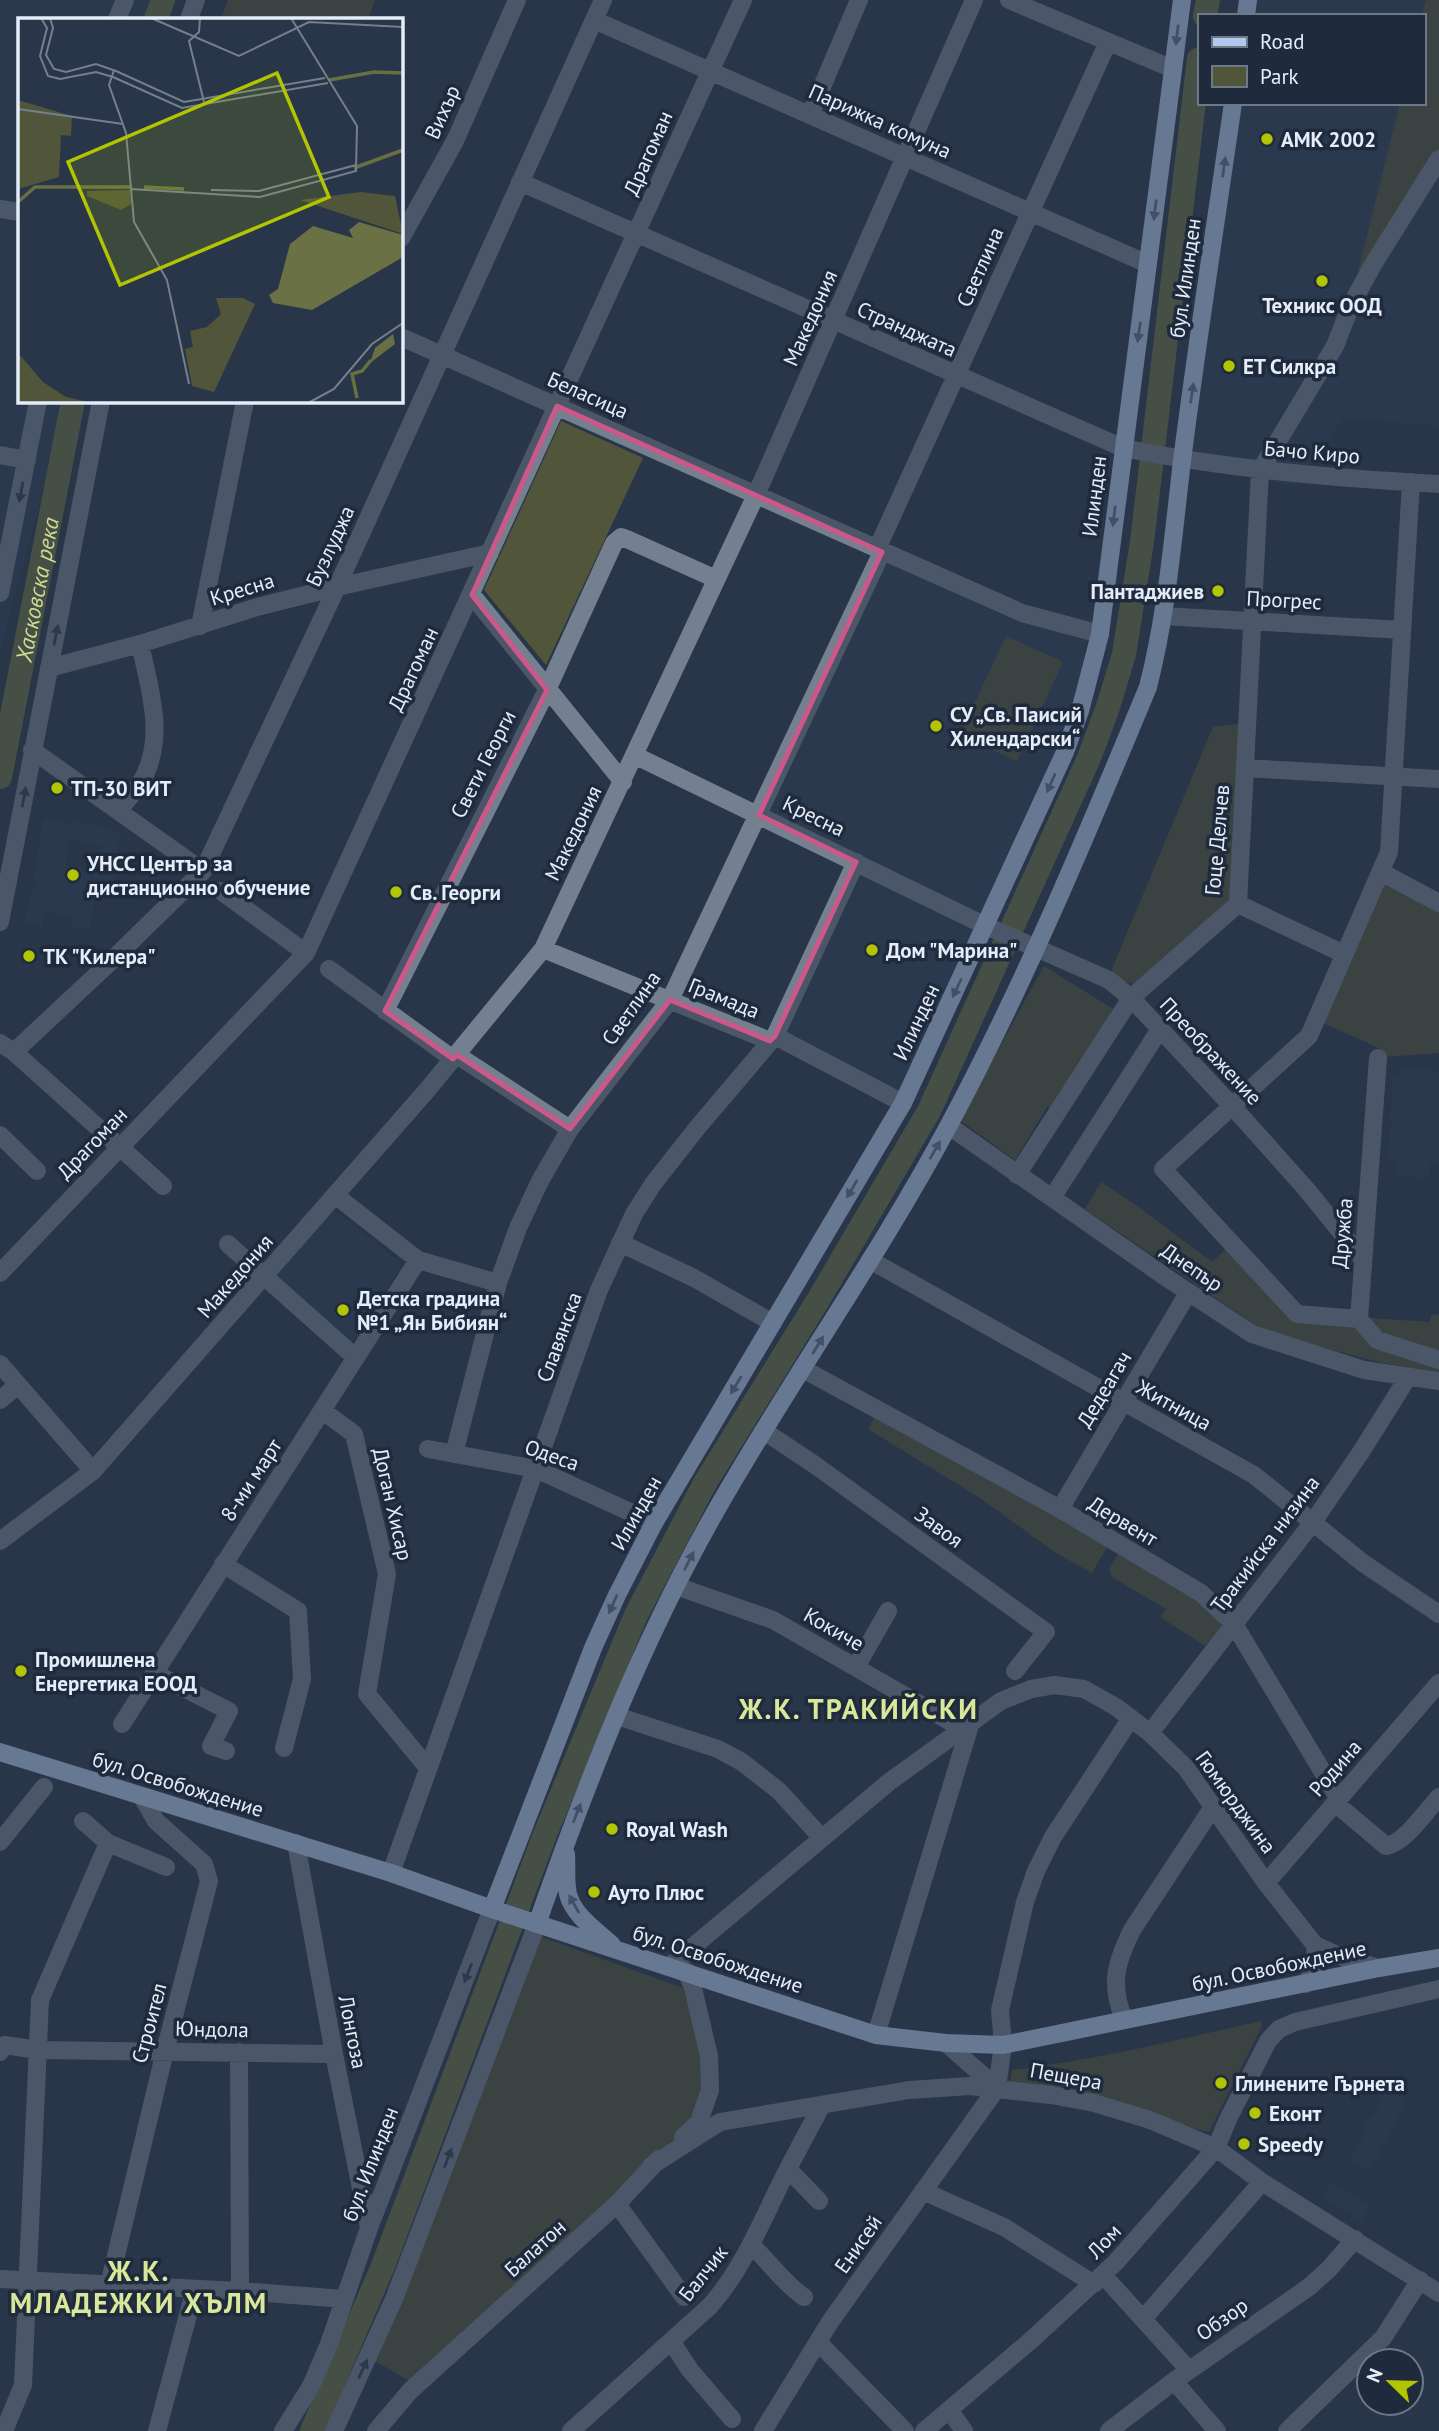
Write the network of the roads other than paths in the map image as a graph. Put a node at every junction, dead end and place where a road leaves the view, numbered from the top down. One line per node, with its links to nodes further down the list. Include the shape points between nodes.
1 (125, 0): 10 (street)
2 (196, 0): 11 (street)
3 (517, 0): 25 (street, Вихър, via 455,141)
4 (603, 0): 12 (street, Бузлуджа)
5 (743, 0): 15 (street, Драгоман)
6 (859, 0): 17 (street)
7 (974, 0): 18 (street, Македония)
8 (1009, 0): 13 (street)
9 (1182, 0): 14 (main road, Илинден, one-way to 14)
10 (117, 18)
11 (189, 18)
12 (594, 20): 15 (street, Парижка комуна); 20 (street, Бузлуджа)
13 (1108, 42): 14 (street); 23 (street, Светлина)
14 (1173, 69): 26 (main road, Илинден, one-way to 26)
15 (710, 71): 17 (street, Парижка комуна); 24 (street, Драгоман)
16 (1233, 105): 39 (main road, бул. Илинден, one-way to 16)
17 (810, 115): 18 (street, Парижка комуна)
18 (905, 157): 23 (street, Парижка комуна); 27 (street, Македония)
19 (1439, 159): 40 (street, via 1374,263 1335,346)
20 (520, 182): 24 (street, Странджата); 29 (street, Бузлуджа)
21 (0, 209): 22 (street)
22 (18, 212)
23 (1030, 213): 26 (street, Парижка комуна); 30 (street, Светлина)
24 (636, 234): 27 (street, Странджата); 34 (street, Драгоман)
25 (402, 236)
26 (1148, 264): 35 (main road, Илинден, one-way to 35)
27 (833, 321): 30 (street, Странджата); 43 (street, Македония)
28 (402, 337): 29 (street, Беласица)
29 (443, 355): 34 (street, Беласица); 47 (street, Бузлуджа)
30 (956, 376): 35 (street, Странджата); 44 (street, Светлина)
31 (38, 402): 38 (street)
32 (101, 402): 56 (street, one-way to 32)
33 (245, 402): 52 (street)
34 (556, 406): 43 (street, Беласица); 45 (street, Драгоман)
35 (1123, 448): 36 (street, Странджата); 54 (main road, Илинден, one-way to 54)
36 (1152, 454): 39 (street, Бачо Киро)
37 (0, 455): 38 (street)
38 (27, 460): 48 (street, one-way to 48)
39 (1182, 460): 40 (street, Бачо Киро); 50 (main road)
40 (1260, 471): 41 (street, Бачо Киро); 51 (street, Гоце Делчев)
41 (1411, 482): 42 (street, Бачо Киро); 53 (street)
42 (1439, 484)
43 (764, 498): 44 (street, Беласица); 46 (street, Македония)
44 (879, 550): 54 (street, Беласица, via 1022,613); 65 (street, Светлина)
45 (490, 553): 47 (street, Кресна); 49 (street, Драгоман)
46 (716, 579): 57 (street, Свети Георги, via 621,537 614,543); 59 (street, Македония)
47 (337, 587): 52 (street, Кресна); 68 (street, Бузлуджа)
48 (0, 593)
49 (472, 595): 57 (street); 77 (street, Драгоман)
50 (1163, 616): 51 (street, Прогрес); 75 (main road, via 1148,687)
51 (1253, 621): 53 (street, Прогрес); 60 (street, Гоце Делчев)
52 (200, 626): 55 (street, Кресна)
53 (1402, 630): 61 (street)
54 (1100, 634): 74 (main road, Илинден, one-way to 74, via 1065,752)
55 (140, 644): 56 (street, Кресна); 64 (street, via 156,731 152,757 140,783)
56 (49, 668): 58 (street)
57 (547, 690): 63 (street); 82 (street, Свети Георги)
58 (32, 750): 64 (street); 66 (street, one-way to 58)
59 (642, 759): 63 (street, Македония); 65 (street, Кресна)
60 (1245, 768): 61 (street); 72 (street, Гоце Делчев)
61 (1394, 776): 62 (street); 69 (street, via 1390,852)
62 (1439, 779)
63 (623, 782): 76 (street, Македония)
64 (119, 810): 68 (street)
65 (759, 815): 67 (street, Кресна); 81 (street, Светлина)
66 (8, 844): 73 (street)
67 (856, 862): 74 (street, Кресна); 84 (street, Славянска)
68 (203, 871): 85 (street, Бузлуджа)
69 (1381, 872): 71 (street); 78 (street)
70 (220, 891): 77 (street)
71 (1439, 903)
72 (1238, 904): 78 (street); 80 (street, Гоце Делчев)
73 (0, 922)
74 (992, 929): 75 (street, Преображение); 88 (main road, Илинден, one-way to 88)
75 (1029, 945): 80 (street, Преображение, via 1100,974); 90 (main road, via 980,1066)
76 (543, 949): 81 (street, Грамада); 87 (street, Македония)
77 (306, 953): 93 (street, Драгоман)
78 (1344, 954): 89 (street, via 1310,1035)
79 (329, 969): 82 (street)
80 (1131, 998): 83 (street, Преображение); 95 (street, Гоце Делчев)
81 (670, 1000): 84 (street, Грамада); 91 (street, Светлина)
82 (384, 1011): 87 (street)
83 (1160, 1029): 89 (street, Преображение); 98 (street)
84 (773, 1039): 88 (street, Грамада); 99 (street, Славянска, via 667,1165)
85 (7, 1047): 93 (street)
86 (1378, 1058): 101 (street, Дружба)
87 (453, 1059): 91 (street, via 457,1055); 97 (street, Македония)
88 (903, 1103): 109 (main road, Илинден, one-way to 109)
89 (1232, 1106): 101 (street, Преображение); 108 (street, Днепър, via 1163,1169 1297,1314)
90 (949, 1126): 95 (street, Днепър); 103 (main road, one-way to 90)
91 (570, 1129): 106 (street, Светлина, via 518,1228)
92 (0, 1135): 94 (street)
93 (120, 1147): 96 (street); 104 (street, Драгоман)
94 (37, 1171)
95 (1017, 1175): 98 (street, Днепър)
96 (163, 1186)
97 (335, 1195): 102 (street); 105 (street, Македония)
98 (1052, 1198): 107 (street, Днепър)
99 (620, 1243): 109 (street); 123 (street, Славянска)
100 (228, 1244): 105 (street)
101 (1362, 1258): 108 (street, Дружба)
102 (418, 1260): 106 (street); 110 (street, 8-ми март)
103 (870, 1260): 113 (main road, one-way to 103); 118 (street, Житница)
104 (0, 1273)
105 (265, 1276): 110 (street); 124 (street, Македония)
106 (498, 1283): 122 (street, Светлина)
107 (1188, 1293): 114 (street, Днепър, via 1252,1335 1364,1370); 118 (street, Дедеагач)
108 (1359, 1319): 111 (street, via 1377,1340)
109 (773, 1322): 127 (main road, Илинден, one-way to 127)
110 (356, 1359): 119 (street, 8-ми март)
111 (1439, 1360)
112 (0, 1364): 116 (street)
113 (803, 1370): 120 (main road); 125 (street, Дервент)
114 (1408, 1377): 115 (street, Днепър); 126 (street, Тракийска низина)
115 (1439, 1381)
116 (19, 1385): 117 (street); 124 (street)
117 (0, 1400)
118 (1123, 1402): 125 (street, Дедеагач); 126 (street, Житница, via 1254,1475)
119 (323, 1411): 129 (street, 8-ми март); 146 (street, Доган Хисар, via 354,1434 387,1574 367,1694)
120 (764, 1431): 130 (main road, one-way to 120); 135 (street, Завоя, via 1046,1632)
121 (428, 1449): 122 (street, Одеса)
122 (454, 1454): 123 (street, Одеса)
123 (536, 1469): 127 (street, Одеса); 146 (street, Славянска)
124 (93, 1471): 128 (street, Македония)
125 (1059, 1509): 133 (street, Дервент, via 1201,1593)
126 (1313, 1522): 132 (street, Житница, via 1363,1563); 133 (street, Тракийска низина)
127 (654, 1523): 161 (main road, Илинден, one-way to 161, via 593,1648)
128 (0, 1541)
129 (223, 1564): 136 (street, 8-ми март); 143 (street, via 298,1611 302,1679)
130 (676, 1586): 134 (street, Кокиче, via 773,1620); 138 (main road)
131 (888, 1611): 134 (street)
132 (1439, 1614)
133 (1234, 1624): 142 (street, Тракийска низина); 150 (street, Дервент)
134 (856, 1667): 141 (street, Кокиче)
135 (1015, 1671)
136 (154, 1673): 140 (street, 8-ми март); 144 (street, via 229,1712 211,1746)
137 (1439, 1683): 150 (street, Родина)
138 (617, 1716): 153 (street, via 718,1749 743,1762 779,1791); 155 (main road, one-way to 138)
139 (1131, 1718): 141 (street, Гюмюрджина, via 1084,1689 1055,1685 1001,1701); 142 (street, Гюмюрджина); 173 (street, via 1036,1871 1000,2010)
140 (122, 1724)
141 (967, 1726): 153 (street, Гюмюрджина); 171 (street)
142 (1150, 1733): 151 (street, Гюмюрджина, via 1186,1768)
143 (284, 1748)
144 (226, 1751)
145 (0, 1752): 148 (main road, бул. Освобождение)
146 (428, 1768): 159 (street, Славянска)
147 (44, 1787): 154 (street)
148 (142, 1797): 157 (main road, бул. Освобождение); 176 (street, Строител, via 156,1821 204,1864 209,1881)
149 (1439, 1797): 150 (street, Дервент, via 1412,1829 1394,1845 1386,1846)
150 (1337, 1801): 160 (street, Родина)
151 (1213, 1807): 160 (street, Гюмюрджина); 170 (street, via 1132,1930 1121,1956 1115,1997)
152 (83, 1821): 156 (street)
153 (821, 1837): 166 (street, Гюмюрджина)
154 (0, 1842)
155 (566, 1842): 162 (main road); 164 (main road, one-way to 155, via 581,1916 568,1895)
156 (108, 1843): 158 (street); 175 (street, via 40,2000)
157 (296, 1843): 159 (main road, бул. Освобождение); 178 (street, Лонгоза)
158 (166, 1867)
159 (391, 1873): 161 (main road, бул. Освобождение)
160 (1266, 1883): 163 (street, Гюмюрджина)
161 (495, 1910): 162 (main road, бул. Освобождение); 188 (street, бул. Илинден, one-way to 188)
162 (531, 1922): 164 (main road, бул. Освобождение); 212 (street, one-way to 162, via 394,2299)
163 (1315, 1945): 167 (street); 168 (street, via 1314,1969)
164 (617, 1950): 166 (main road, бул. Освобождение)
165 (1439, 1958): 167 (main road, бул. Освобождение)
166 (678, 1968): 171 (main road, бул. Освобождение); 182 (street, Балатон, via 693,1988 707,2045 710,2090 699,2122)
167 (1379, 1968): 168 (main road, бул. Освобождение)
168 (1306, 1983): 170 (main road, бул. Освобождение)
169 (1439, 1989): 181 (street, Лом, via 1279,2029 1268,2041)
170 (1124, 2020): 173 (main road, бул. Освобождение)
171 (876, 2035): 172 (main road, бул. Освобождение)
172 (946, 2043): 173 (main road, бул. Освобождение); 179 (street)
173 (1003, 2045): 179 (street)
174 (3, 2048): 175 (street, Юндола)
175 (37, 2050): 176 (street, Юндола); 193 (street)
176 (165, 2051): 177 (street, Юндола); 195 (street, Строител)
177 (239, 2052): 178 (street, Юндола); 197 (street)
178 (334, 2054): 188 (street, Лонгоза)
179 (997, 2088): 180 (street, Пещера, via 909,2090); 181 (street, Пещера, via 1094,2103); 185 (street, Енисей)
180 (822, 2105): 182 (street, Пещера, via 720,2122); 183 (street, Балчик)
181 (1216, 2148): 184 (street, Пещера); 192 (street, Лом)
182 (651, 2166): 187 (street, Балатон)
183 (788, 2169): 186 (street); 190 (street, Балчик)
184 (1262, 2182): 189 (street, Пещера); 202 (street)
185 (923, 2191): 192 (street, via 1003,2227); 204 (street, Енисей)
186 (820, 2201)
187 (617, 2204): 199 (street); 213 (street, Балатон, via 411,2391)
188 (369, 2228): 201 (street, бул. Илинден)
189 (1355, 2239): 194 (street, Пещера); 205 (street, Обзор, via 1309,2287)
190 (751, 2245): 200 (street); 203 (street, Балчик, via 724,2290)
191 (0, 2279): 193 (street)
192 (1099, 2279): 202 (street); 207 (street, Лом)
193 (28, 2280): 195 (street); 209 (street, via 23,2385)
194 (1420, 2280): 198 (street, Пещера); 221 (street, via 1383,2338)
195 (108, 2285): 196 (street)
196 (195, 2289): 197 (street); 210 (street)
197 (240, 2291): 201 (street)
198 (1439, 2293)
199 (684, 2297)
200 (804, 2297)
201 (345, 2299): 211 (street, бул. Илинден, via 311,2386)
202 (1143, 2319): 205 (street)
203 (671, 2341): 208 (street); 214 (street, Балчик)
204 (818, 2342): 215 (street, Енисей); 216 (street)
205 (1189, 2370): 206 (street, Обзор)
206 (1174, 2381): 219 (street, Обзор); 220 (street)
207 (950, 2411): 217 (street, Лом); 218 (street)
208 (732, 2419)
209 (4, 2431)
210 (156, 2431)
211 (284, 2431)
212 (334, 2431)
213 (376, 2431)
214 (570, 2431)
215 (762, 2431)
216 (905, 2431)
217 (924, 2431)
218 (964, 2431)
219 (1109, 2431)
220 (1217, 2431)
221 (1287, 2431)

